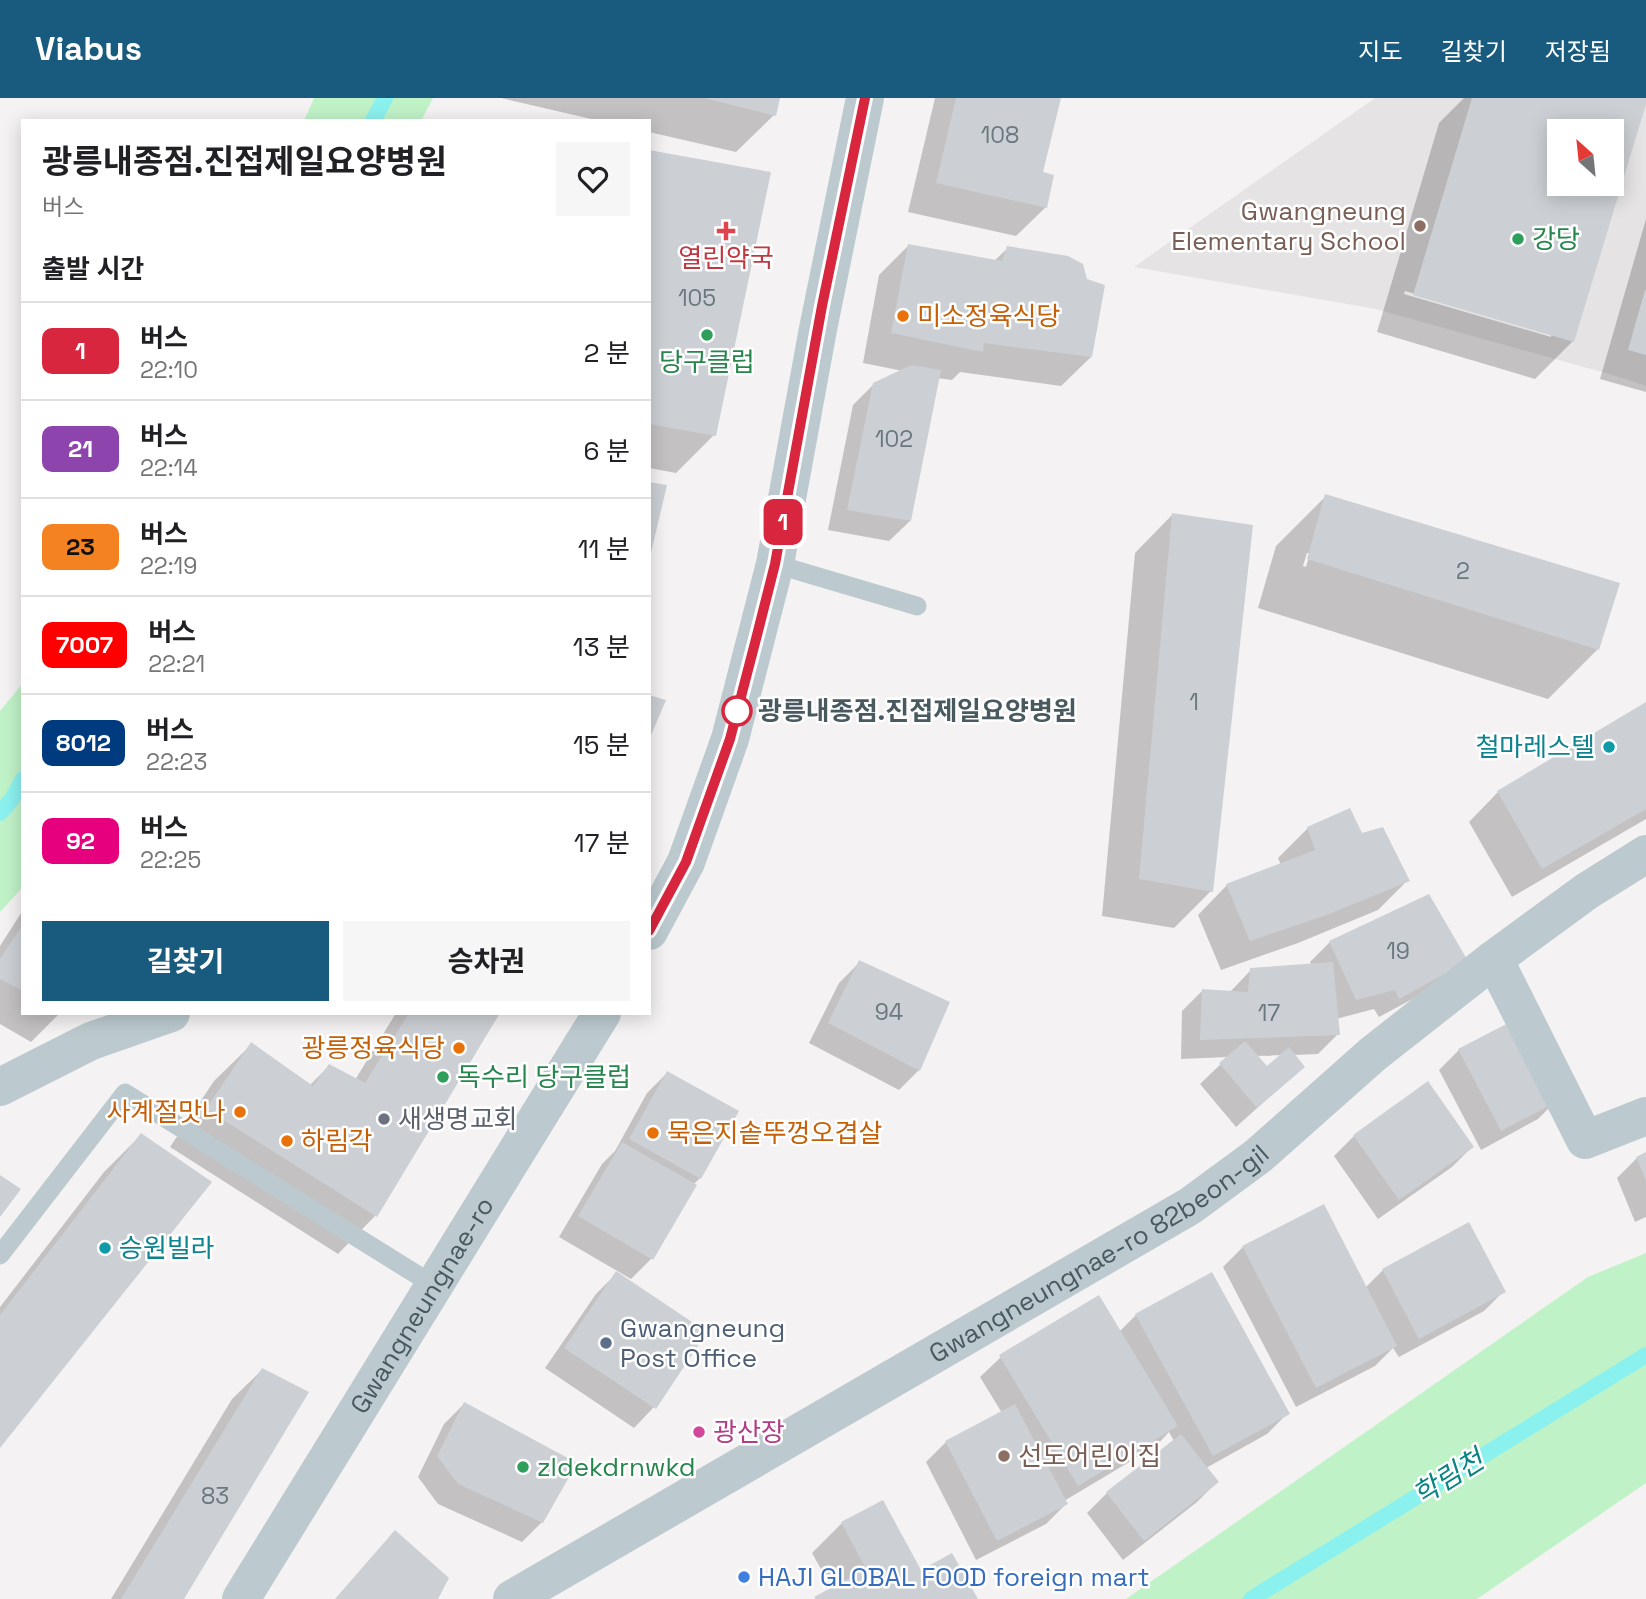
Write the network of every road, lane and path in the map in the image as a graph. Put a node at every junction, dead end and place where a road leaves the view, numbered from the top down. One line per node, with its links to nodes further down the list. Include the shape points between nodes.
1 (865, 98): 2 (street)
2 (775, 564): 3 (lane); 5 (street, via 730,739 686,862)
3 (916, 606)
4 (1646, 854): 6 (street, Gwangneungnae-ro 82beon-gil)
5 (651, 928)
6 (1494, 959): 10 (street, via 1585,1140); 14 (street, Gwangneungnae-ro 82beon-gil, via 1373,1054 1258,1156 1190,1206)
7 (165, 1015): 9 (street, via 91,1041)
8 (601, 1015): 12 (street, Gwangneungnae-ro)
9 (0, 1087)
10 (1646, 1116)
11 (0, 1255): 12 (lane, via 125,1093)
12 (435, 1286): 13 (street, Gwangneungnae-ro)
13 (242, 1599)
14 (512, 1599)

